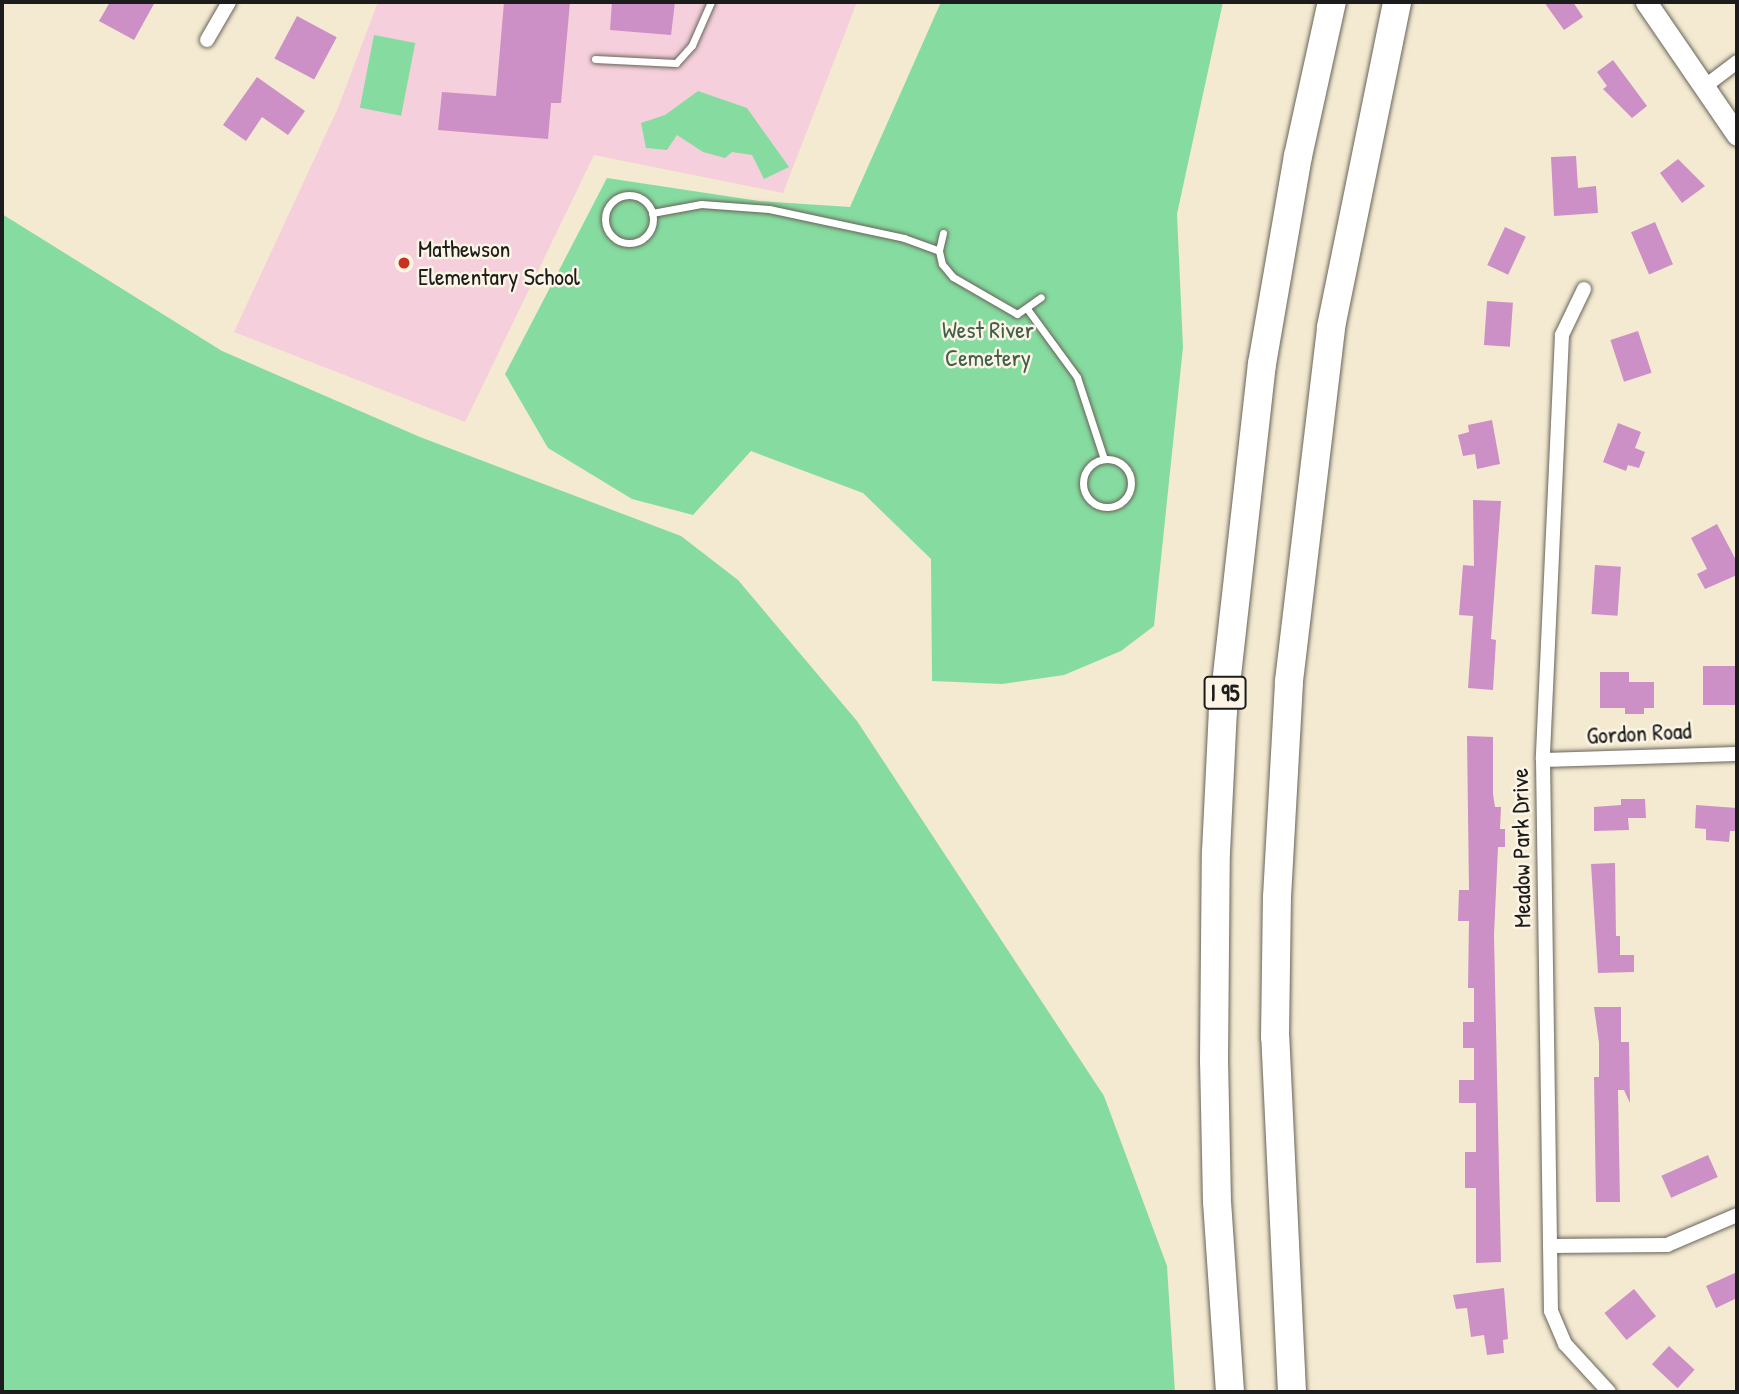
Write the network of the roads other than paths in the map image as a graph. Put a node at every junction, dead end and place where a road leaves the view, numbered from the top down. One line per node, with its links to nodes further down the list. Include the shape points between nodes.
1 (229, 2): 6 (street)
2 (711, 2): 7 (lane, via 692,45 676,63)
3 (1332, 2): 22 (highway, I 95, via 1272,295 1242,514 1223,711 1214,1048 1218,1225)
4 (1397, 2): 23 (highway, via 1331,327 1289,681 1277,897 1275,1037)
5 (1646, 2): 9 (street)
6 (207, 40)
7 (594, 59)
8 (1737, 62): 9 (street)
9 (1704, 88): 10 (street)
10 (1737, 135)
11 (652, 213): 11 (lane, via 650,229 639,240 624,242 606,228 606,212 621,196 644,200); 13 (lane, via 701,204 769,209 904,238)
12 (943, 233): 13 (lane)
13 (939, 251): 16 (lane, via 942,264 963,283 1004,310 1017,314)
14 (1584, 289): 19 (street, Meadow Park Drive, via 1562,335)
15 (1041, 297): 16 (lane)
16 (1028, 310): 17 (lane, via 1077,377)
17 (1104, 459): 17 (lane, via 1120,463 1131,483 1121,503 1107,507 1087,497 1083,481 1090,467)
18 (1737, 754): 19 (street, Gordon Road)
19 (1543, 760): 21 (street, Meadow Park Drive)
20 (1737, 1215): 21 (street, via 1667,1245)
21 (1550, 1246): 24 (street, Meadow Park Drive, via 1551,1311 1564,1344)
22 (1230, 1392)
23 (1292, 1392)
24 (1609, 1392)

